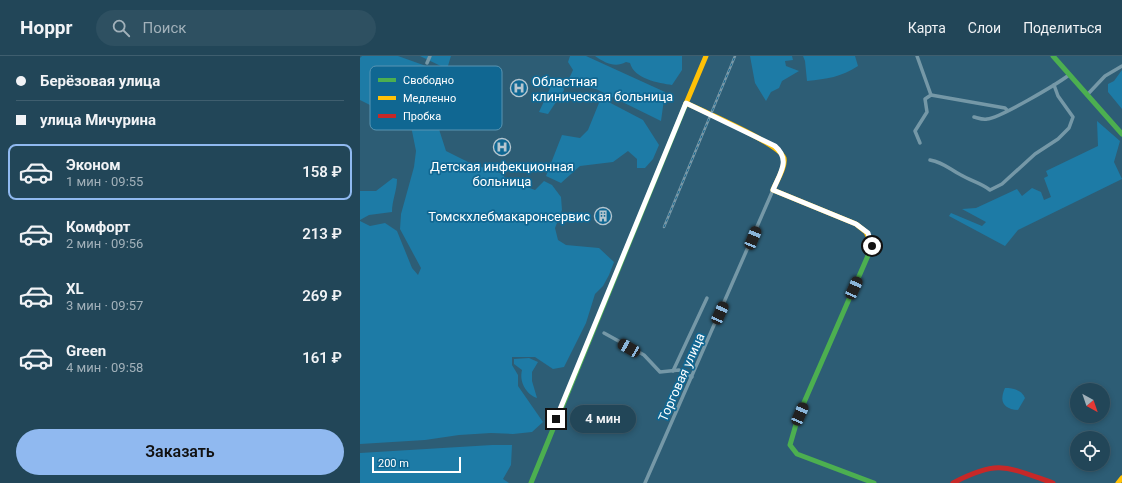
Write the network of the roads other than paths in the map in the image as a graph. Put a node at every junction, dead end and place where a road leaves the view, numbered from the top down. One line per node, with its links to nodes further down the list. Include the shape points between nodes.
1 (430, 56): 5 (street)
2 (706, 56): 11 (street)
3 (917, 56): 9 (street)
4 (1053, 56): 7 (street)
5 (427, 63)
6 (1122, 66): 10 (street, via 1105,76)
7 (1070, 75): 8 (street); 10 (street)
8 (1054, 86): 12 (street); 16 (street, via 1073,117 1073,122 1058,139 1035,154 1002,184 990,190 941,162)
9 (931, 95): 12 (street); 15 (street, via 925,99 927,112 916,131)
10 (1087, 95): 14 (street)
11 (686, 103): 17 (street, via 767,142 780,151 784,163); 23 (street)
12 (1007, 110): 13 (street, via 986,120)
13 (974, 117)
14 (1122, 134)
15 (920, 144)
16 (930, 160)
17 (773, 190): 21 (street, Торговая улица); 25 (street, via 856,224 868,233 872,242 800,414 790,445 797,454)
18 (707, 298): 20 (street)
19 (604, 333): 20 (street, via 644,355 660,372)
20 (673, 371): 21 (street, via 679,370)
21 (692, 377): 24 (street, Торговая улица)
22 (1122, 478): 28 (street)
23 (531, 483)
24 (645, 483)
25 (874, 483)
26 (953, 483): 27 (street, via 978,470 999,466)
27 (1053, 483)
28 (1118, 483)

